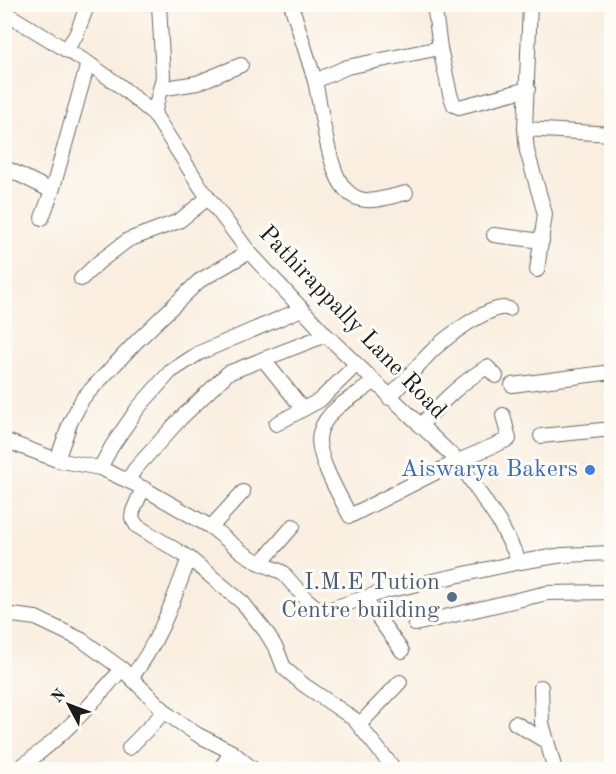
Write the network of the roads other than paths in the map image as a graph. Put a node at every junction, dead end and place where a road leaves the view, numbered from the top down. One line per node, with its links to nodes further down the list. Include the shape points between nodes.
1 (159, 4): 12 (street, via 164,77)
2 (291, 4): 11 (street)
3 (434, 4): 7 (street)
4 (530, 4): 13 (street)
5 (86, 9): 8 (street)
6 (4, 12): 8 (street, Pathirappally Lane Road)
7 (440, 48): 11 (street, via 347,68); 13 (street, via 454,105 459,107)
8 (66, 50): 9 (street, Pathirappally Lane Road)
9 (88, 63): 14 (street, Pathirappally Lane Road); 18 (street)
10 (241, 65): 12 (street, via 197,82)
11 (315, 81): 19 (street, via 334,168 342,185 358,198 369,200)
12 (160, 88): 14 (street)
13 (528, 89): 15 (street)
14 (154, 114): 20 (street, Pathirappally Lane Road)
15 (525, 129): 16 (street); 23 (street, via 527,151 545,214)
16 (612, 134)
17 (4, 167): 18 (street)
18 (52, 191): 21 (street)
19 (406, 193)
20 (208, 198): 24 (street, Pathirappally Lane Road); 26 (street, via 179,221 128,240)
21 (42, 218)
22 (494, 235): 23 (street)
23 (542, 240): 25 (street)
24 (249, 252): 27 (street, Pathirappally Lane Road); 44 (street, via 199,281 83,398)
25 (537, 270)
26 (81, 279)
27 (302, 309): 29 (street, Pathirappally Lane Road); 46 (street, via 199,353 170,372 138,408)
28 (509, 309): 36 (street, via 495,308 466,325 431,351)
29 (326, 335): 30 (street); 31 (street, Pathirappally Lane Road)
30 (263, 359): 37 (street); 47 (street, via 228,373 181,418)
31 (356, 365): 34 (street, Pathirappally Lane Road); 37 (street, via 320,400)
32 (612, 372): 35 (street)
33 (496, 376): 40 (street, via 487,367 466,380)
34 (374, 382): 36 (street, Pathirappally Lane Road); 45 (street, via 338,407 320,432 323,458 350,516)
35 (512, 385)
36 (389, 398): 40 (street, Pathirappally Lane Road)
37 (303, 409): 39 (street)
38 (503, 415): 45 (street, via 509,439)
39 (276, 424)
40 (420, 426): 45 (street, Pathirappally Lane Road)
41 (612, 429): 42 (street)
42 (541, 436)
43 (4, 440): 44 (street)
44 (57, 460): 46 (street)
45 (458, 462): 54 (street, Pathirappally Lane Road, via 499,522)
46 (100, 468): 47 (street)
47 (128, 480): 48 (street)
48 (143, 488): 51 (street); 53 (street, via 133,511 137,526)
49 (243, 492): 51 (street)
50 (293, 526): 55 (street)
51 (211, 527): 55 (street)
52 (612, 553): 54 (street)
53 (189, 558): 61 (street, via 146,659); 66 (street, via 253,614 284,668)
54 (520, 562): 57 (street)
55 (261, 563): 57 (street, via 282,572 318,609)
56 (612, 592): 59 (street, via 547,593)
57 (364, 598): 60 (street)
58 (4, 614): 61 (street, via 36,618 59,628)
59 (415, 624)
60 (402, 651)
61 (127, 674): 64 (street); 70 (street, via 45,750)
62 (400, 682): 66 (street)
63 (541, 687): 67 (street)
64 (165, 711): 68 (street); 69 (street, via 198,735)
65 (515, 723): 67 (street)
66 (359, 725): 73 (street)
67 (547, 742): 74 (street)
68 (129, 748)
69 (232, 752): 71 (street); 72 (street)
70 (16, 770)
71 (219, 770)
72 (254, 770)
73 (394, 770)
74 (555, 770)

